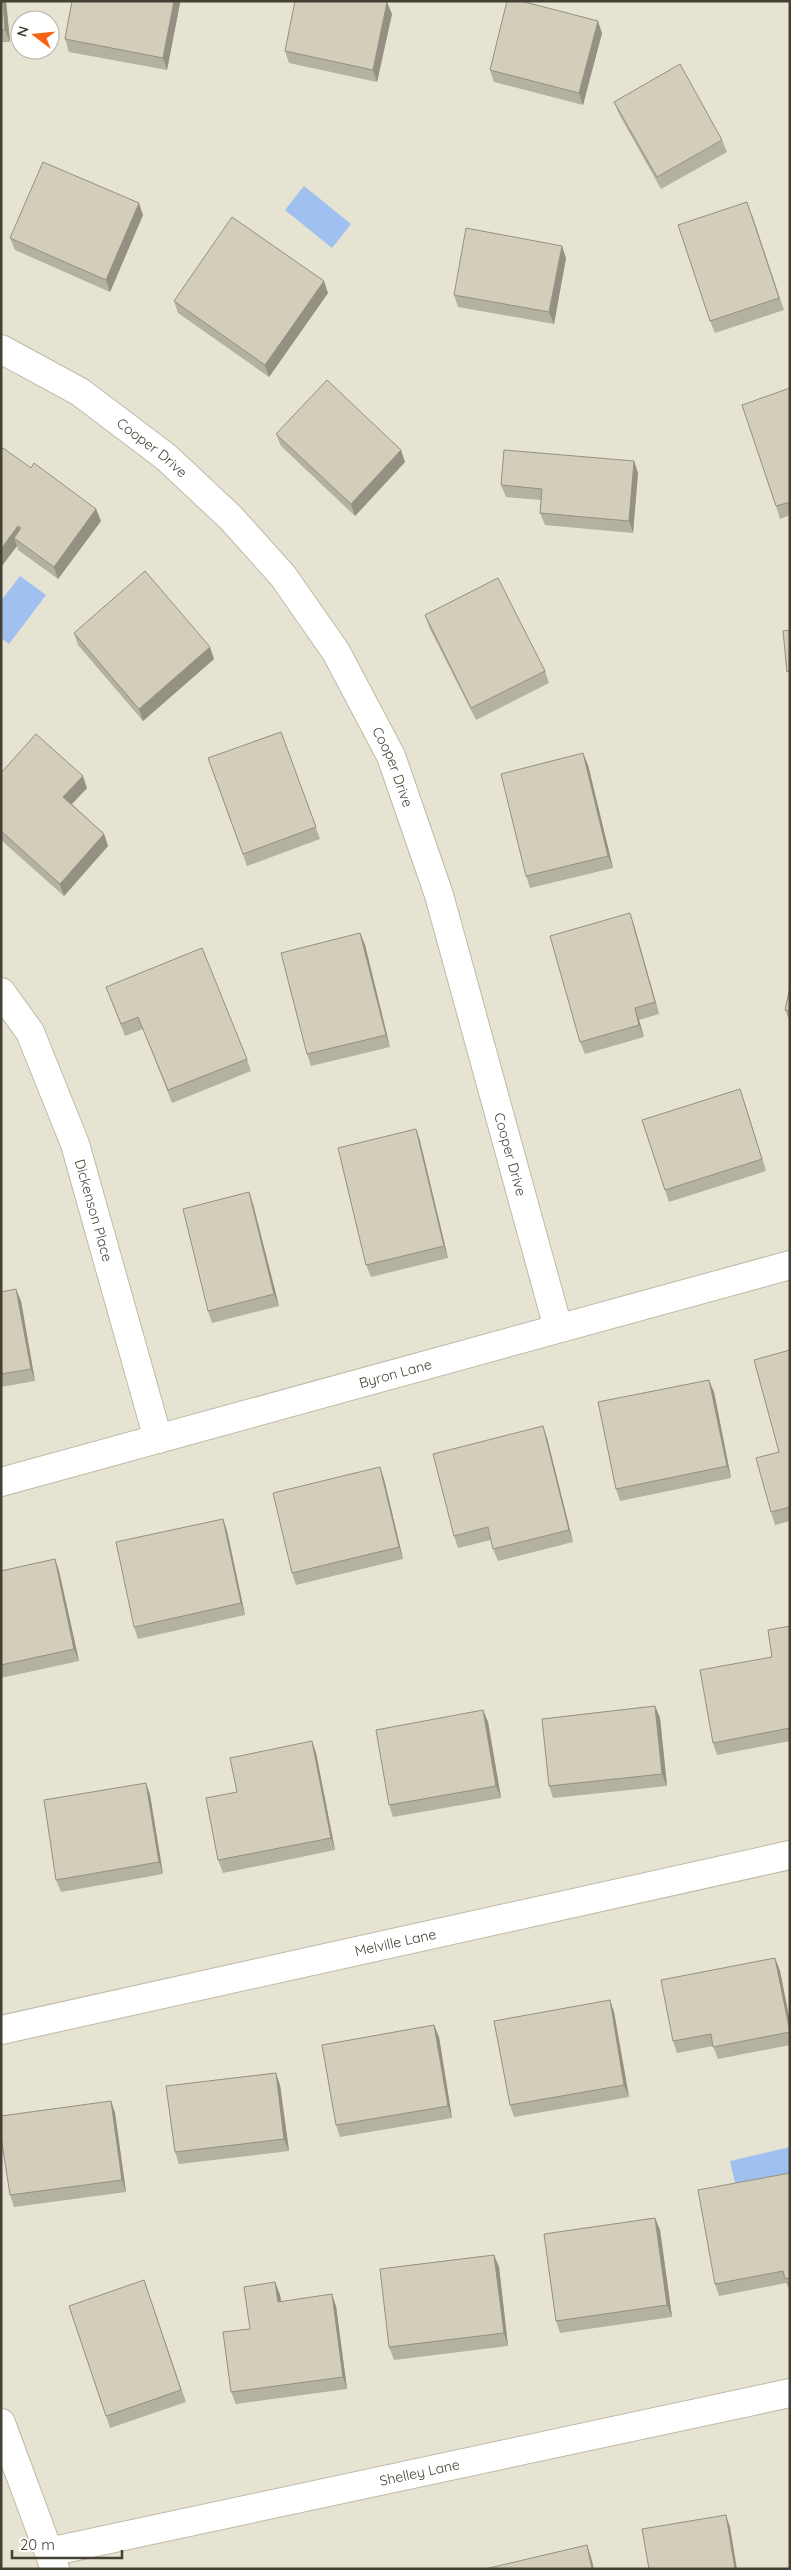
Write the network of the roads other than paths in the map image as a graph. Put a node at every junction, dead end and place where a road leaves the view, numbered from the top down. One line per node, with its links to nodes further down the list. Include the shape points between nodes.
1 (1, 349): 4 (street, Cooper Drive, via 80,392 166,457 232,518 282,576 336,652 391,756 439,895)
2 (1, 992): 5 (street, Dickenson Place, via 30,1032 75,1144)
3 (790, 1265): 4 (street, Byron Lane)
4 (558, 1328): 5 (street, Byron Lane)
5 (158, 1439): 6 (street, Byron Lane)
6 (1, 1482)
7 (790, 1855): 8 (street, Melville Lane)
8 (1, 2030)
9 (790, 2393): 11 (street, Shelley Lane)
10 (1, 2423): 11 (street)
11 (52, 2560)

